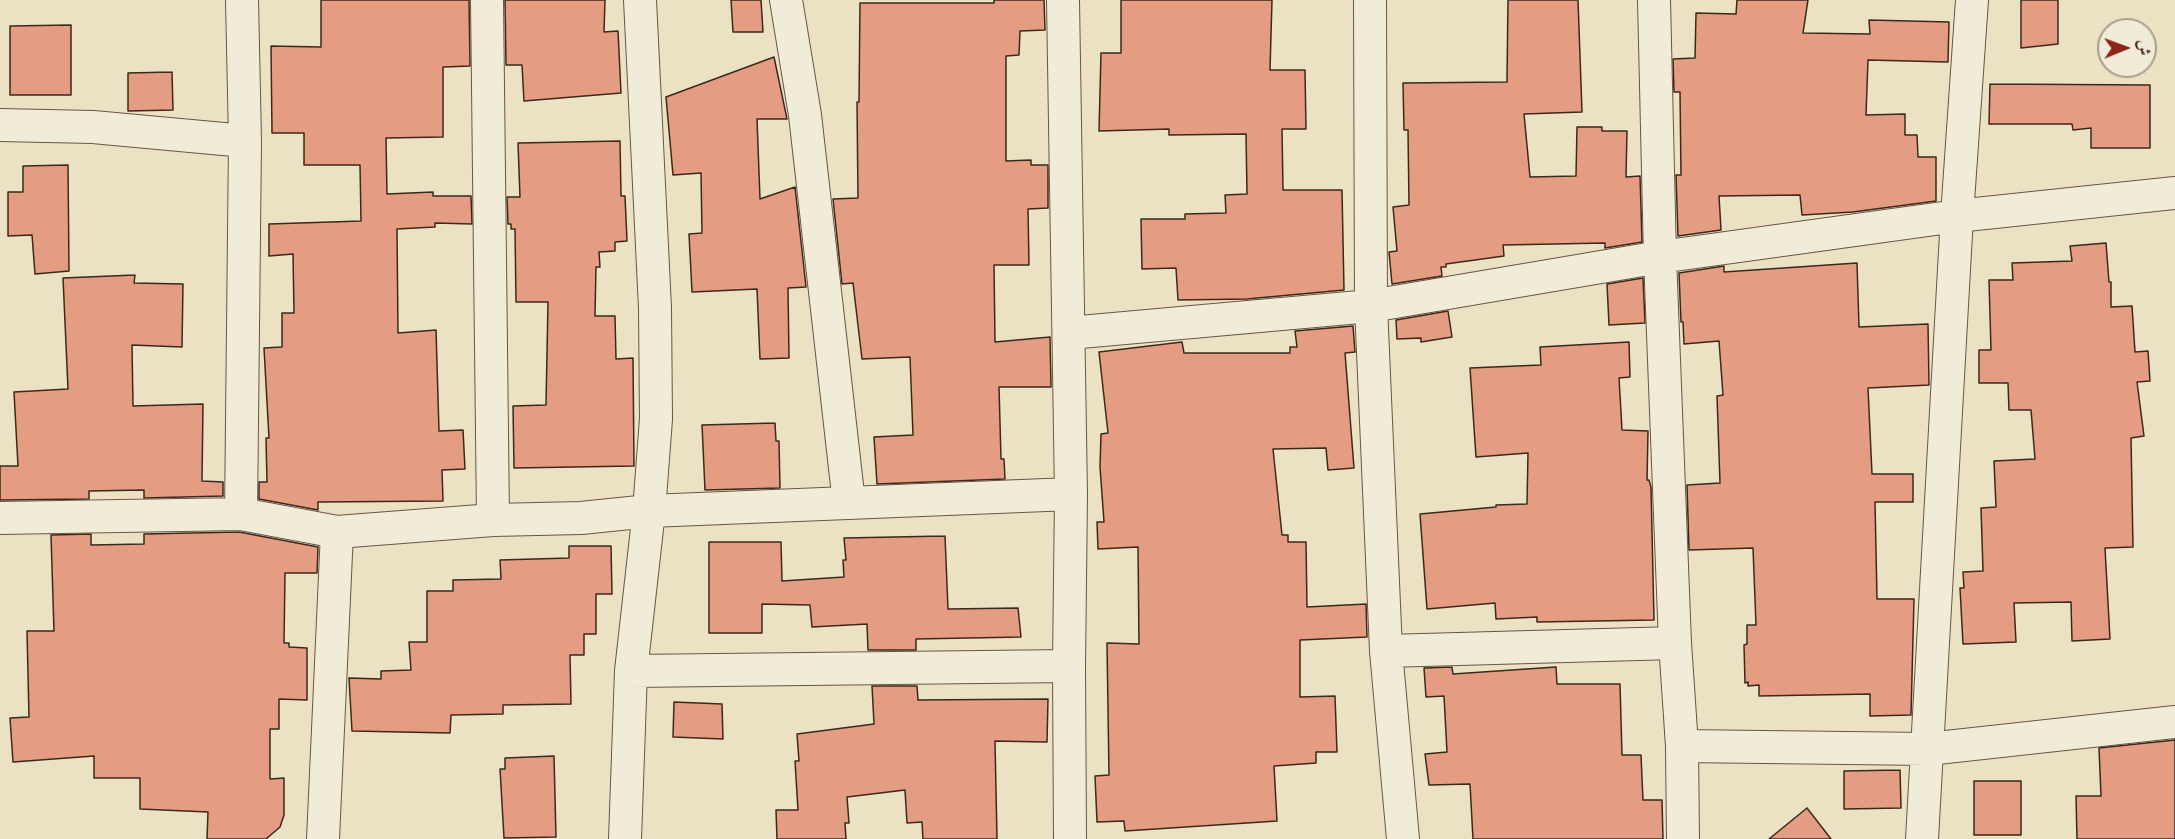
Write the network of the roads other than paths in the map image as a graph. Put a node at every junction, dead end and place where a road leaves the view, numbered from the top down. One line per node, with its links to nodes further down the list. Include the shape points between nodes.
1 (242, 0): 10 (street)
2 (487, 0): 21 (street)
3 (640, 0): 18 (street, via 655,308 656,419)
4 (786, 0): 17 (street, via 805,116)
5 (1063, 0): 15 (street)
6 (1370, 0): 14 (street)
7 (1654, 0): 13 (street)
8 (1972, 0): 12 (street)
9 (0, 125): 10 (street, via 93,127)
10 (245, 141): 19 (street)
11 (2175, 193): 12 (street)
12 (1956, 216): 13 (street); 29 (street)
13 (1660, 257): 14 (street); 23 (street)
14 (1371, 306): 15 (street); 24 (street)
15 (1069, 333): 16 (street)
16 (1071, 494): 17 (street); 25 (street)
17 (849, 504): 18 (street)
18 (650, 511): 21 (street, via 581,518); 26 (street)
19 (241, 514): 20 (street); 22 (street)
20 (0, 518)
21 (493, 520): 22 (street)
22 (337, 532): 30 (street)
23 (1675, 643): 24 (street); 28 (street)
24 (1386, 651): 33 (street)
25 (1069, 666): 26 (street); 32 (street)
26 (631, 671): 31 (street)
27 (2175, 722): 29 (street)
28 (1682, 746): 29 (street); 34 (street)
29 (1928, 748): 35 (street)
30 (323, 839)
31 (625, 839)
32 (1070, 839)
33 (1403, 839)
34 (1683, 839)
35 (1922, 839)

